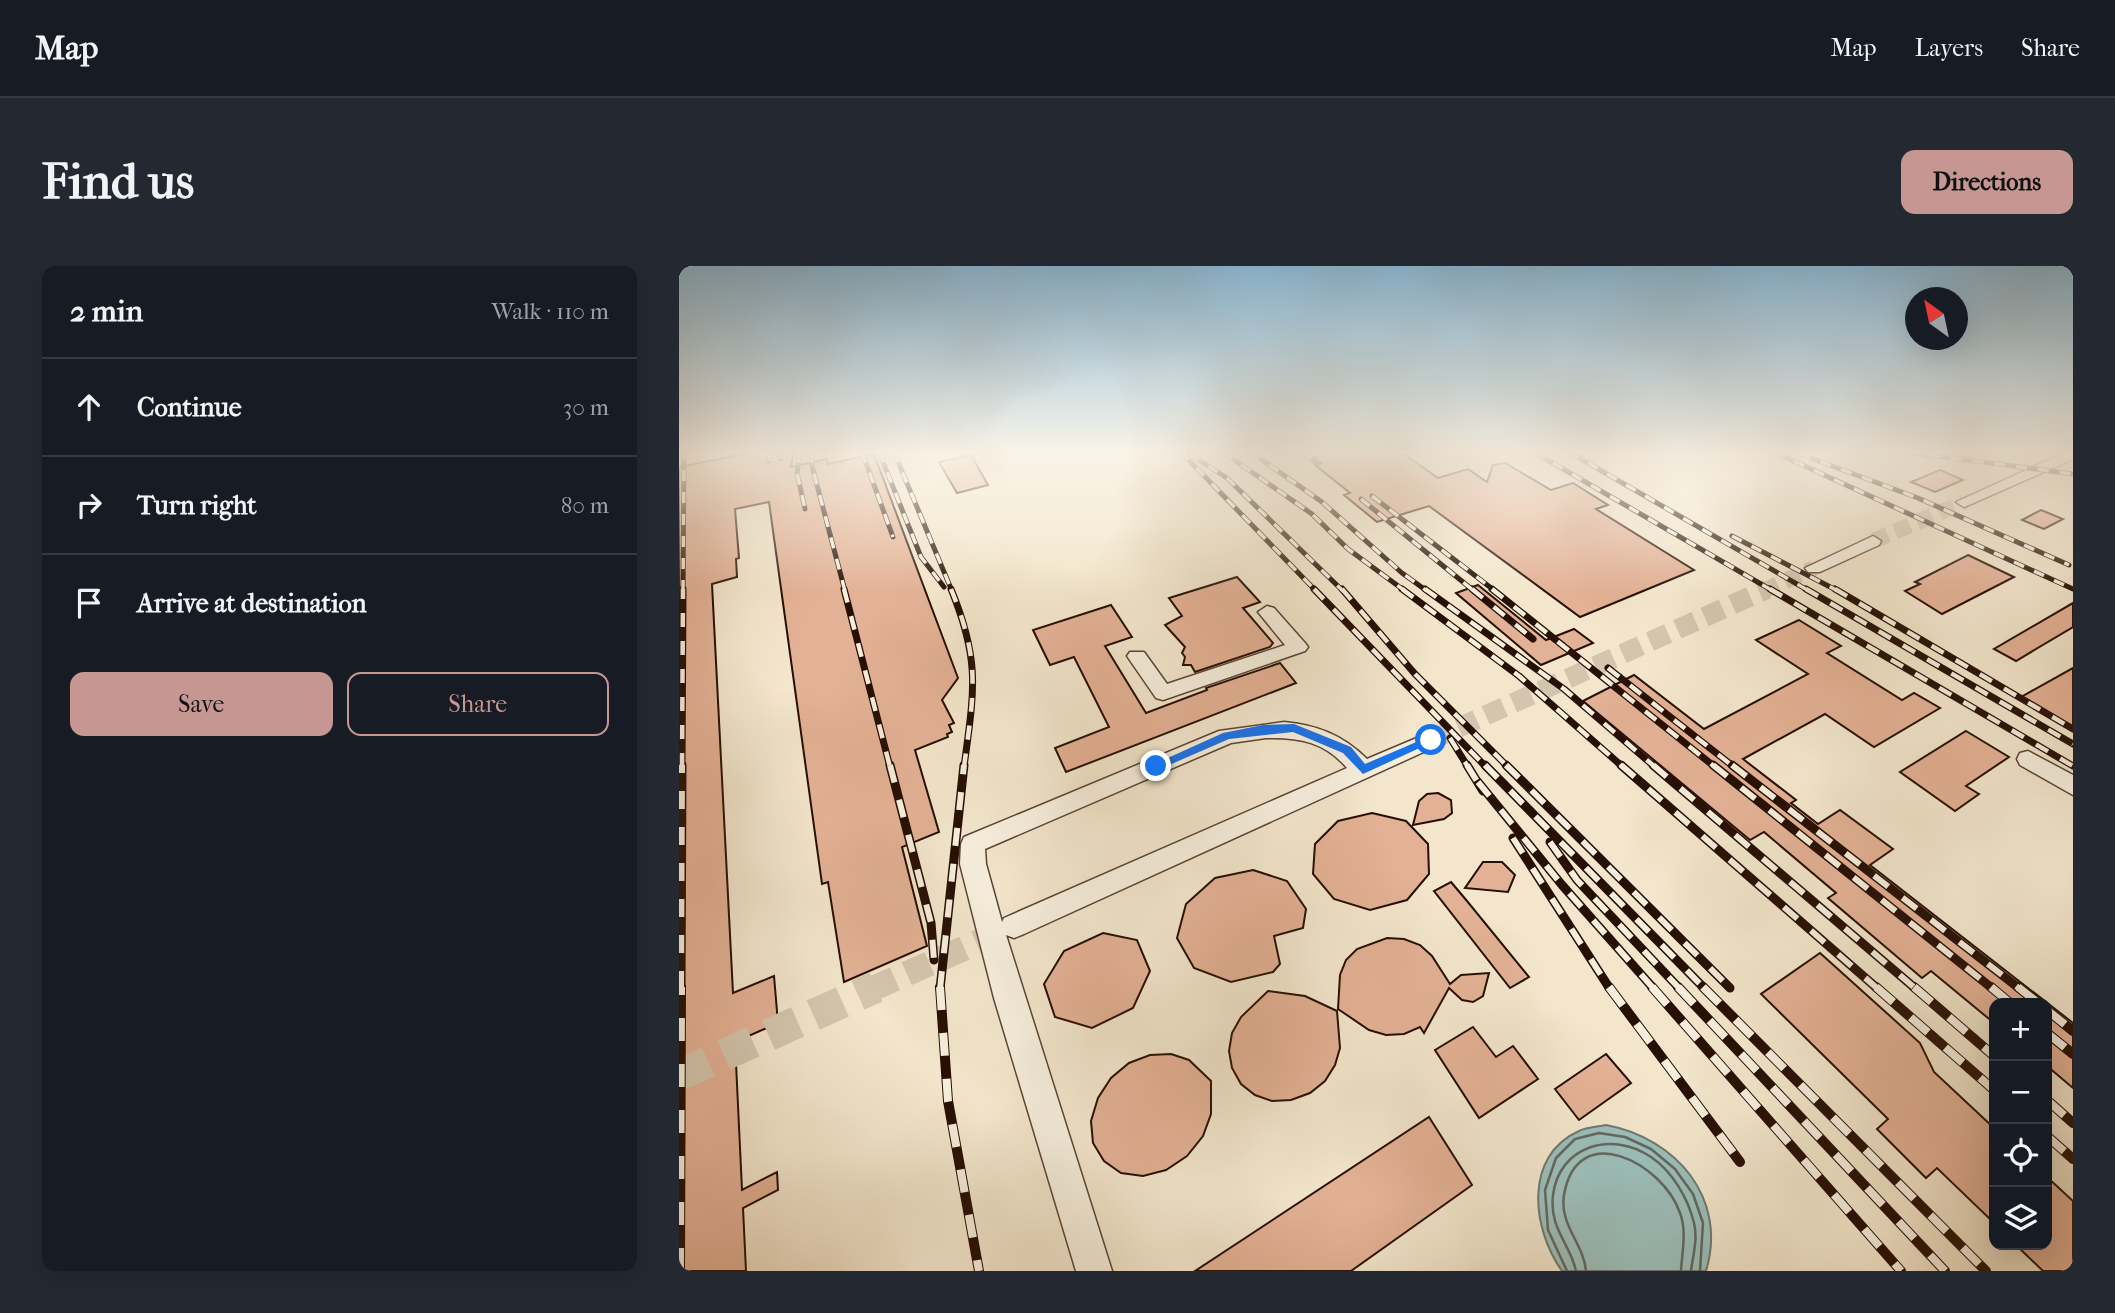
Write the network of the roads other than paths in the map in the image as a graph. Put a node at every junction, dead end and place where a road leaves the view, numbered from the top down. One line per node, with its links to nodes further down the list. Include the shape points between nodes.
1 (1971, 499): 2 (street)
2 (1964, 502)
3 (1873, 541): 4 (street)
4 (1814, 568)
5 (1267, 612): 6 (street, via 1298,647 1163,694)
6 (1137, 656)
7 (1431, 740): 9 (street)
8 (2028, 759): 10 (street)
9 (1363, 770): 11 (street); 12 (street, via 1347,750 1294,728 1263,729 1227,736 973,844 973,864 1009,998)
10 (2073, 786)
11 (1014, 926)
12 (1094, 1271)

